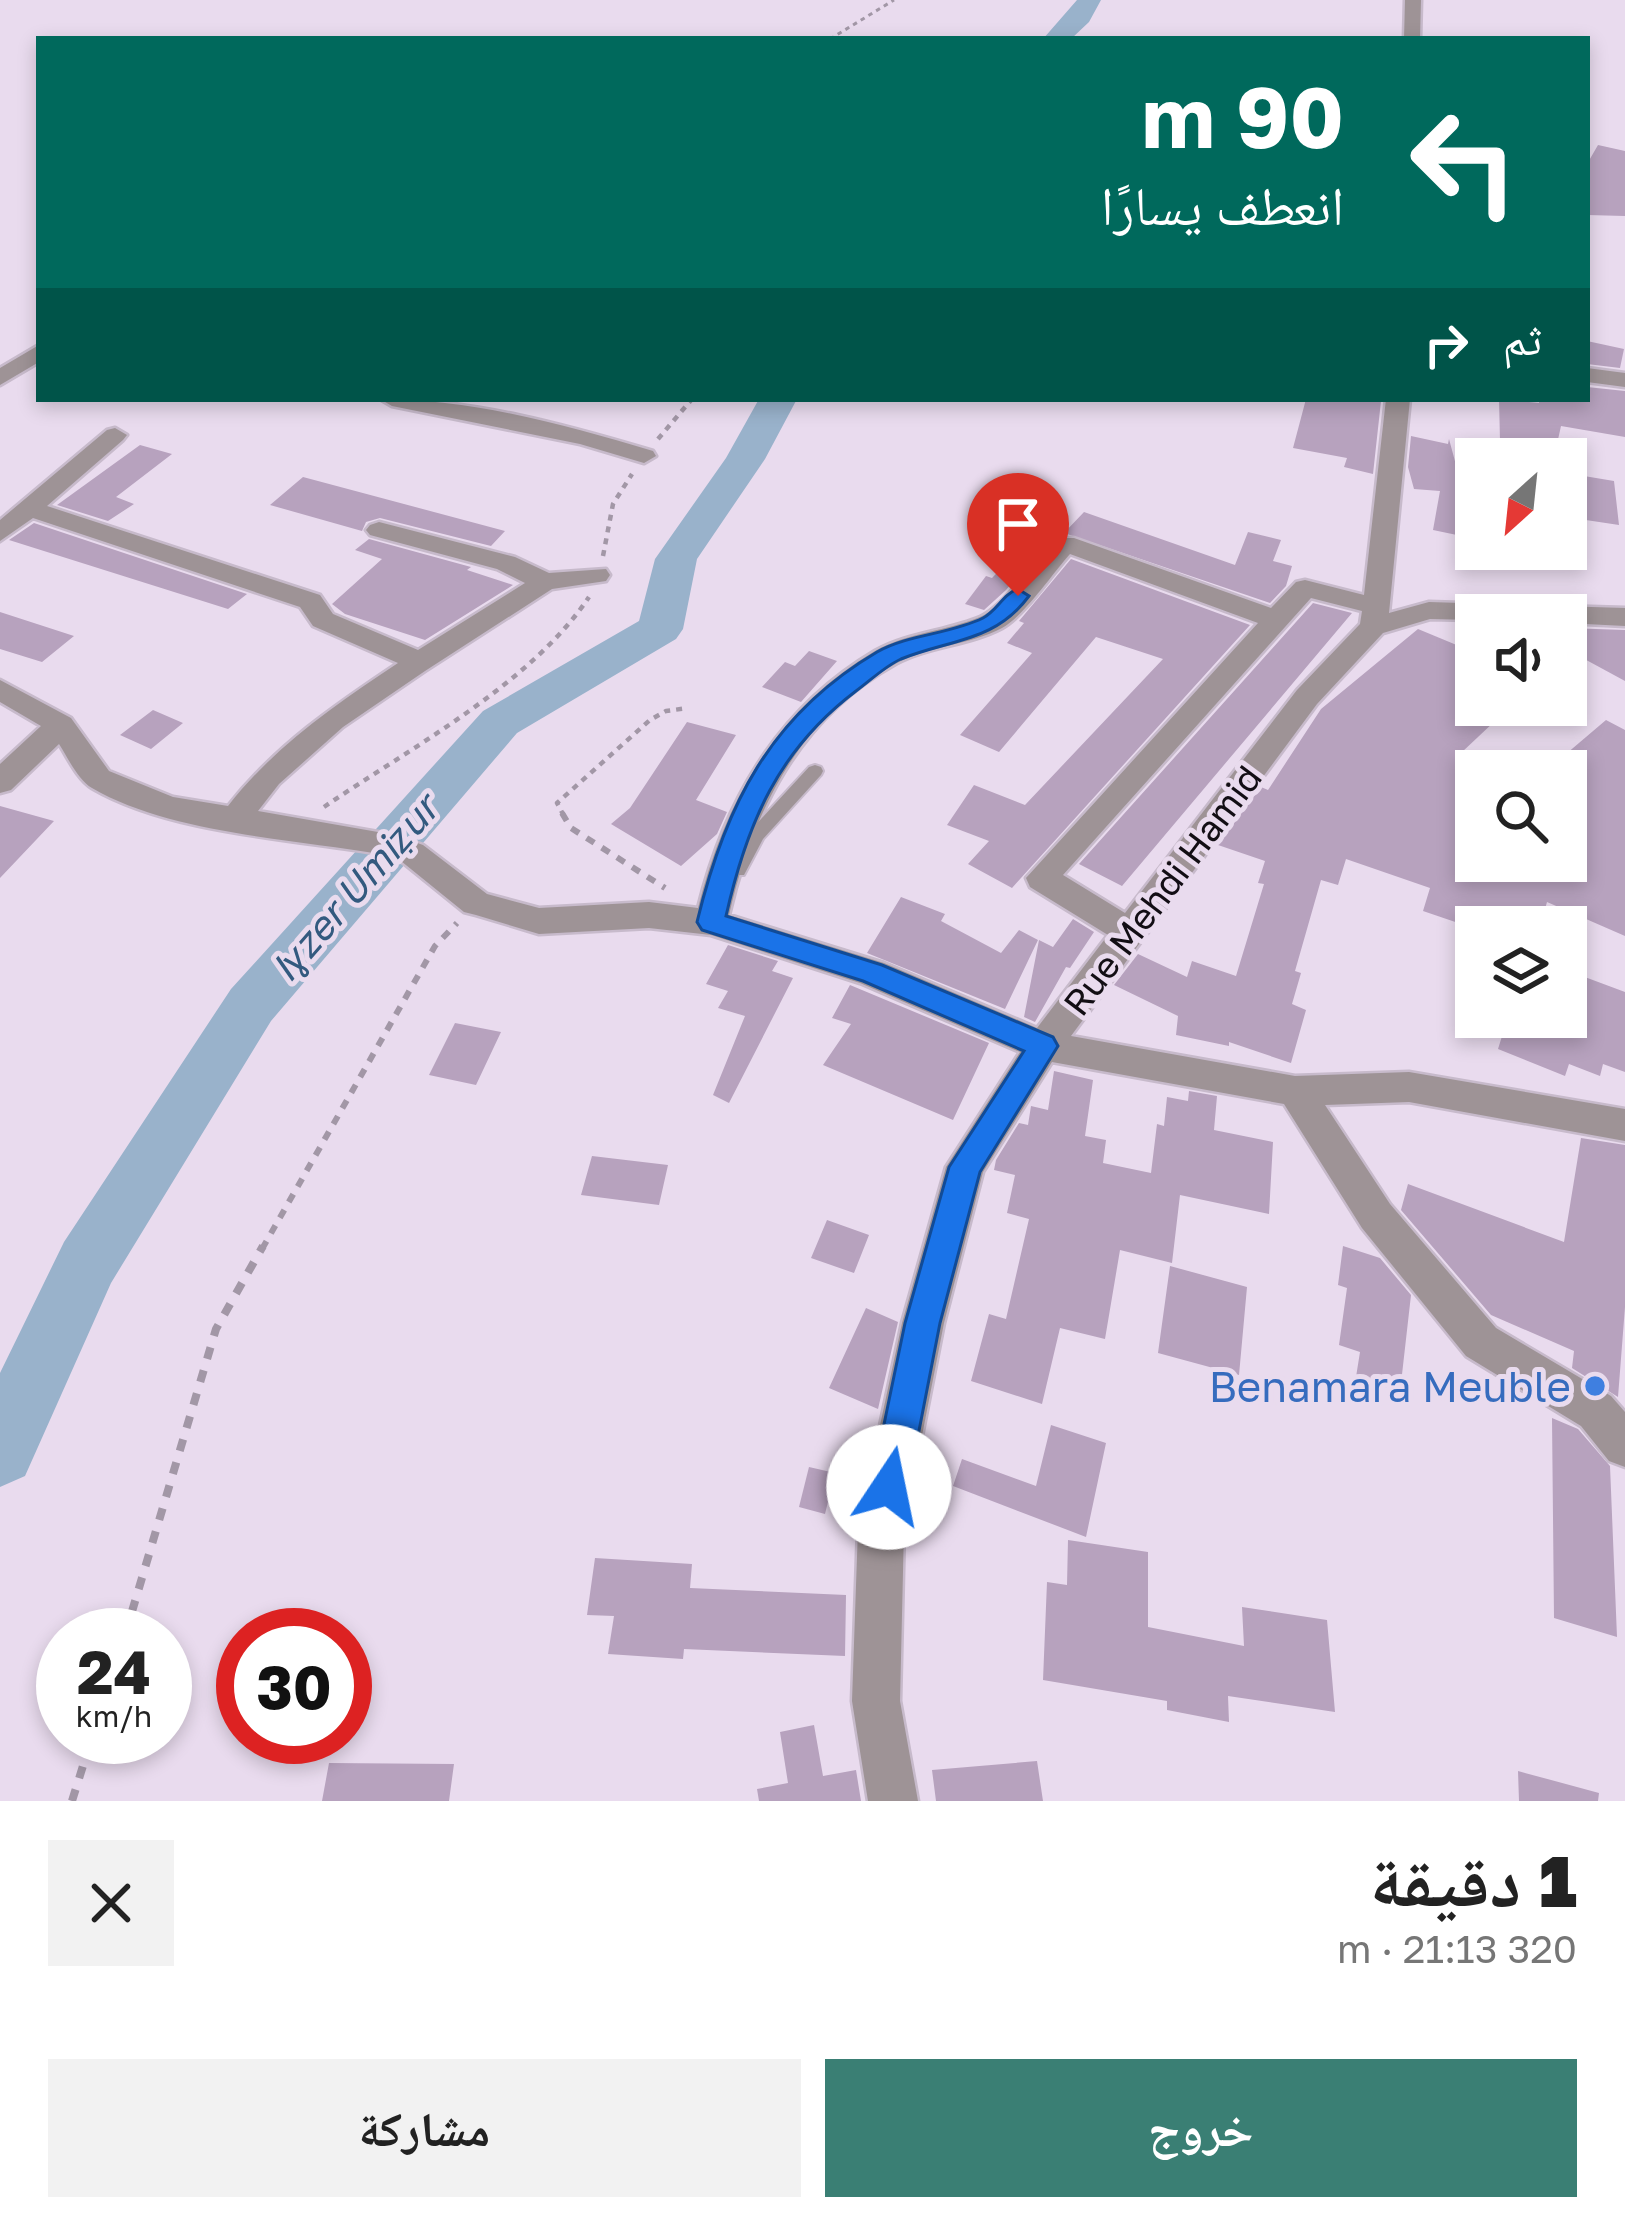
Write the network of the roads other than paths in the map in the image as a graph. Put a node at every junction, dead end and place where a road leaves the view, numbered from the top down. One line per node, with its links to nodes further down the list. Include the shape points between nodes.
1 (1413, 0): 2 (street)
2 (1412, 36)
3 (36, 354): 5 (street)
4 (1590, 375): 6 (street)
5 (0, 378)
6 (1625, 380)
7 (407, 402): 10 (street)
8 (1398, 402): 16 (street)
9 (115, 435): 11 (street)
10 (644, 456)
11 (29, 508): 13 (street); 19 (street, via 310,602 323,620)
12 (379, 530): 15 (street, via 506,563)
13 (0, 533)
14 (597, 575): 15 (street)
15 (545, 582): 19 (street)
16 (1375, 617): 17 (street, via 1429,610); 18 (street, via 1305,588); 26 (street, Rue Mehdi Hamid)
17 (1625, 617)
18 (1274, 619): 25 (street, via 1065,543 995,622 888,656 818,708 757,784 727,855); 26 (street, via 1042,878)
19 (415, 665): 24 (street, via 333,720 268,776)
20 (0, 689): 21 (street)
21 (61, 725): 23 (street); 24 (street, via 98,779)
22 (814, 771): 25 (lane, via 756,835)
23 (0, 782)
24 (232, 821): 25 (street, via 384,843 412,853 476,903 539,921 649,915)
25 (711, 922): 27 (street, via 872,973)
26 (1131, 933): 27 (street, Rue Mehdi Hamid)
27 (1043, 1046): 28 (street); 31 (street, Rue Mehdi Hamid, via 965,1167 885,1505 876,1701)
28 (1295, 1091): 29 (street, via 1408,1087); 30 (street, via 1376,1216 1481,1342 1595,1411)
29 (1625, 1125)
30 (1625, 1445)
31 (893, 1801)

